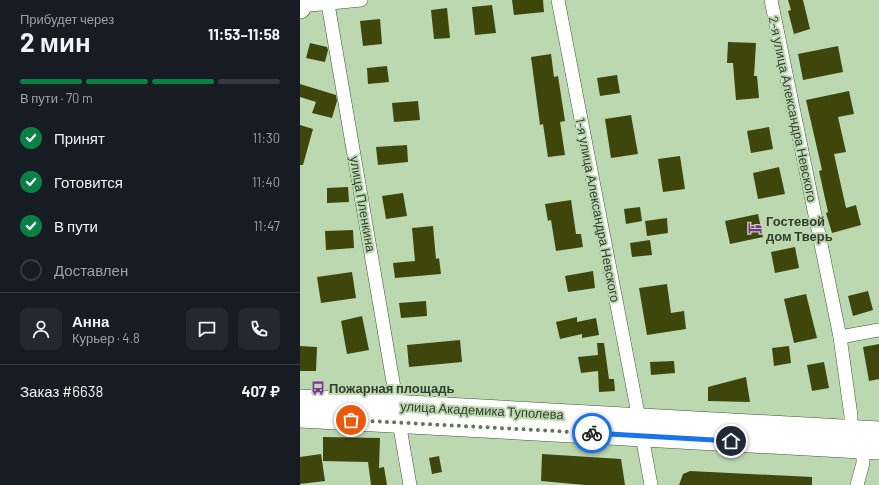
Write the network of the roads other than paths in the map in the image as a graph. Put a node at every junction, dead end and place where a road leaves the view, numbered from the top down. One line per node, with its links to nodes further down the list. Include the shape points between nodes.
1 (361, 0): 4 (street)
2 (558, 0): 11 (street, 1-я улица Александра Невского)
3 (771, 0): 7 (street, 2-я улица Александра Невского)
4 (328, 4): 5 (street); 9 (street, улица Пленкина)
5 (301, 5)
6 (879, 330): 7 (street)
7 (840, 337): 12 (street, 2-я улица Александра Невского)
8 (300, 400): 9 (main road, улица Академика Туполева)
9 (398, 414): 10 (main road, улица Академика Туполева); 11 (main road, улица Академика Туполева); 15 (street, улица Пленкина)
10 (300, 417)
11 (640, 428): 12 (main road, via 661,420); 14 (main road, улица Академика Туполева); 16 (street, 1-я улица Александра Невского)
12 (851, 430): 13 (main road)
13 (879, 432)
14 (871, 449): 17 (street, via 863,463)
15 (410, 485)
16 (651, 485)
17 (857, 485)

